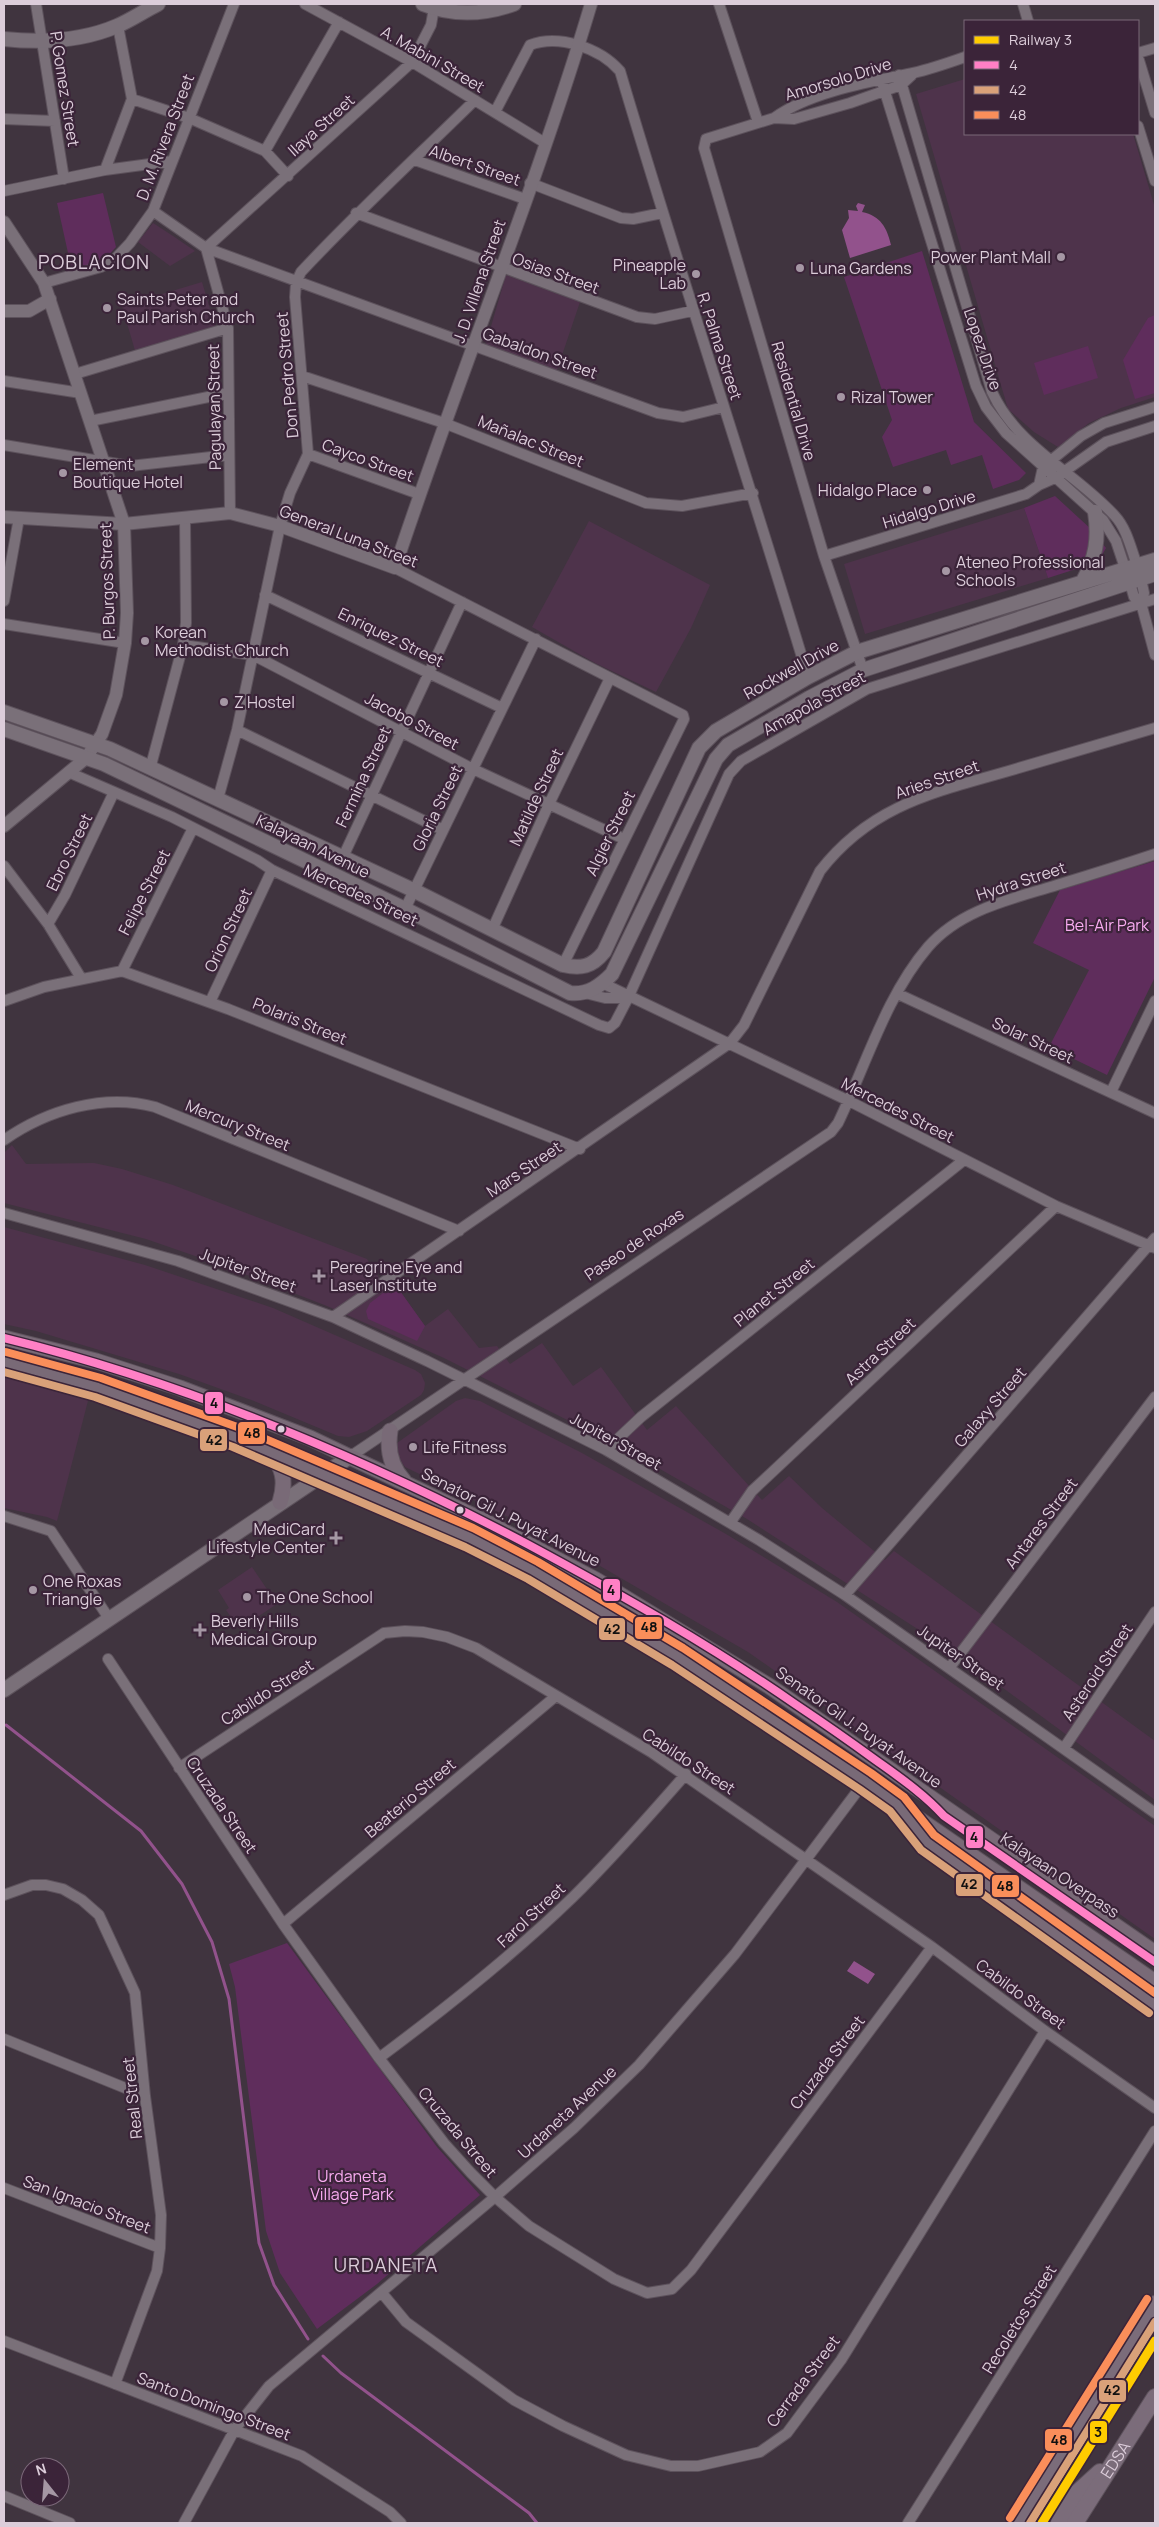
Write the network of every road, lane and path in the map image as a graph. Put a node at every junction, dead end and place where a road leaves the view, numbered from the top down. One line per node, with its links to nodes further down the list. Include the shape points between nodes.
1 (36, 4): 14 (street, P. Gomez Street)
2 (158, 4): 12 (main road)
3 (234, 4): 28 (street, D. M. Rivera Street)
4 (305, 4): 11 (street, A. Mabini Street)
5 (514, 4): 9 (main road, via 493,11 452,13)
6 (591, 4): 15 (street, J. D. Villena Street)
7 (719, 4): 32 (street)
8 (1023, 4): 10 (street)
9 (429, 6): 20 (street, Ilaya Street, via 431,25)
10 (1028, 20)
11 (338, 22): 20 (street, A. Mabini Street); 36 (street)
12 (118, 26): 14 (main road, via 73,38); 24 (street)
13 (4, 39): 14 (main road)
14 (43, 41): 31 (street, P. Gomez Street)
15 (579, 45): 26 (street, via 549,41 530,45); 35 (street, J. D. Villena Street); 48 (street, R. Palma Street, via 620,71)
16 (1155, 48): 17 (street)
17 (1139, 53)
18 (964, 57): 22 (street, Amorsolo Drive)
19 (1139, 60): 27 (street)
20 (412, 62): 25 (street, A. Mabini Street); 40 (street, Ilaya Street)
21 (881, 79): 22 (street, Amorsolo Drive); 23 (street, Lopez Drive); 29 (street, Amorsolo Drive, via 790,106)
22 (900, 80): 23 (street, Amorsolo Drive); 73 (street, Lopez Drive, via 992,392 1016,429)
23 (884, 91): 29 (street, Amorsolo Drive, via 794,119); 73 (street, Lopez Drive, via 976,386 993,418)
24 (132, 99): 28 (street); 39 (street)
25 (475, 100): 26 (street, A. Mabini Street); 37 (street)
26 (495, 112): 35 (street, A. Mabini Street)
27 (1155, 112)
28 (189, 118): 36 (street); 38 (street, D. M. Rivera Street)
29 (774, 118): 32 (street, Amorsolo Drive)
30 (4, 119): 31 (street)
31 (55, 121): 41 (street, P. Gomez Street)
32 (758, 122): 34 (street, Amorsolo Drive)
33 (1139, 129): 42 (street)
34 (706, 139): 85 (street, Residential Drive, via 704,148)
35 (545, 143): 43 (street, J. D. Villena Street)
36 (265, 151): 40 (street)
37 (415, 160): 45 (street, Albert Street); 47 (street)
38 (172, 161): 39 (street); 46 (street, D. M. Rivera Street)
39 (105, 170): 41 (street)
40 (288, 176): 50 (street, Ilaya Street)
41 (64, 179): 44 (street)
42 (1155, 181)
43 (530, 183): 45 (street, J. D. Villena Street); 48 (street, Albert Street, via 621,218)
44 (4, 190)
45 (525, 199): 51 (street, J. D. Villena Street)
46 (153, 210): 50 (street); 52 (street, D. M. Rivera Street, via 114,260 101,267)
47 (356, 213): 51 (street, Osias Street); 53 (street, via 301,272)
48 (662, 213): 55 (street, R. Palma Street)
49 (4, 222): 52 (street, P. Burgos Street)
50 (206, 248): 53 (street, Gabaldon Street); 57 (street, Pagulayan Street)
51 (501, 269): 55 (street, Osias Street, via 636,318 655,319); 58 (street, J. D. Villena Street)
52 (44, 283): 54 (street, P. Burgos Street)
53 (296, 283): 58 (street, Gabaldon Street); 60 (street, Don Pedro Street)
54 (50, 299): 56 (street, via 28,311); 59 (street, P. Burgos Street)
55 (692, 310): 64 (street, R. Palma Street)
56 (4, 311)
57 (228, 328): 59 (street); 62 (street, Pagulayan Street)
58 (474, 345): 64 (street, Gabaldon Street, via 658,413 683,417); 67 (street, J. D. Villena Street)
59 (75, 374): 63 (street, P. Burgos Street)
60 (302, 376): 67 (street, Mañalac Street); 70 (street, Don Pedro Street)
61 (4, 381): 63 (street)
62 (228, 392): 66 (street); 71 (street, Pagulayan Street)
63 (82, 393): 66 (street, P. Burgos Street)
64 (724, 407): 76 (street, R. Palma Street)
65 (1155, 407): 73 (street, via 1093,428)
66 (90, 421): 72 (street, P. Burgos Street)
67 (444, 422): 76 (street, Mañalac Street, via 646,503 682,506); 77 (street, J. D. Villena Street)
68 (1155, 426): 74 (street, Hidalgo Drive, via 1106,442)
69 (4, 445): 72 (street)
70 (308, 454): 77 (street, Cayco Street); 84 (street, Don Pedro Street, via 290,492)
71 (230, 455): 72 (street, via 130,466); 79 (street, Pagulayan Street)
72 (103, 461): 83 (street, P. Burgos Street)
73 (1047, 464): 74 (street, Lopez Drive); 75 (street)
74 (1059, 475): 75 (street, Hidalgo Drive); 78 (street, Lopez Drive); 87 (street, Lopez Drive, via 1116,517 1127,536)
75 (1039, 485): 85 (street, Hidalgo Drive, via 1010,500)
76 (752, 492): 106 (street, R. Palma Street)
77 (419, 494): 88 (street, J. D. Villena Street)
78 (1095, 512): 87 (street, Lopez Drive, via 1112,533); 90 (main road, via 1097,548)
79 (230, 513): 82 (street, General Luna Street); 84 (street, General Luna Street)
80 (4, 517): 81 (street, General Luna Street)
81 (19, 518): 83 (street, General Luna Street); 94 (street)
82 (185, 518): 83 (street, General Luna Street); 100 (street, via 186,623)
83 (124, 524): 99 (street, P. Burgos Street)
84 (280, 526): 88 (street, General Luna Street); 92 (street, Don Pedro Street)
85 (824, 556): 101 (street, Residential Drive)
86 (1155, 560): 87 (main road, Rockwell Drive)
87 (1131, 567): 90 (main road, Rockwell Drive); 91 (street, Lopez Drive)
88 (395, 568): 95 (street, General Luna Street)
89 (1155, 574): 91 (main road)
90 (1082, 581): 101 (main road, Rockwell Drive)
91 (1135, 581): 96 (street, via 1134,597); 104 (main road)
92 (265, 594): 102 (street, Don Pedro Street); 105 (street, Enriquez Street)
93 (1155, 599): 96 (street, Amapola Street)
94 (4, 601)
95 (462, 602): 98 (street, General Luna Street); 105 (street, Fermina Street)
96 (1141, 603): 103 (street); 143 (street, Amapola Street, via 866,689 741,761 729,774)
97 (4, 624): 99 (street)
98 (536, 639): 107 (street, General Luna Street); 108 (street, Gloria Street)
99 (125, 642): 115 (street, P. Burgos Street, via 116,695)
100 (183, 644): 102 (street, Jacobo Street); 117 (street)
101 (857, 652): 104 (street, Residential Drive); 106 (main road, Rockwell Drive)
102 (252, 655): 113 (street, Don Pedro Street); 114 (street, Jacobo Street)
103 (1155, 655)
104 (863, 670): 140 (main road, via 809,698 721,752 612,974)
105 (429, 672): 108 (street, Enriquez Street); 114 (street, Fermina Street)
106 (808, 677): 137 (main road, Rockwell Drive, via 716,731 699,748 604,952 589,966)
107 (610, 678): 110 (street, General Luna Street); 123 (street, Matilde Street)
108 (502, 708): 118 (street, Gloria Street)
109 (4, 712): 115 (main road, Kalayaan Avenue)
110 (683, 715): 127 (street, Algier Street, via 684,719)
111 (1155, 728): 147 (street, Aries Street, via 925,796 884,814 858,831 820,871 744,1025)
112 (4, 729): 116 (main road, Kalayaan Avenue)
113 (237, 730): 121 (street); 122 (street, Don Pedro Street)
114 (401, 732): 118 (street, Jacobo Street); 121 (street, Fermina Street)
115 (96, 744): 116 (street, P. Burgos Street); 117 (main road, Kalayaan Avenue)
116 (86, 758): 119 (street, P. Burgos Street); 133 (main road, Kalayaan Avenue)
117 (150, 769): 122 (main road, Kalayaan Avenue)
118 (473, 769): 123 (street, Jacobo Street); 126 (street, Gloria Street)
119 (68, 772): 120 (street, Mercedes Street); 124 (street, P. Burgos Street)
120 (114, 792): 125 (street, Mercedes Street); 134 (street, Ebro Street)
121 (371, 796): 126 (street); 129 (street, Fermina Street)
122 (218, 799): 129 (main road, Kalayaan Avenue)
123 (549, 804): 127 (street, Jacobo Street); 135 (street, Matilde Street)
124 (4, 826)
125 (193, 828): 131 (street, Mercedes Street); 138 (street, Felipe Street)
126 (443, 830): 132 (street, Gloria Street)
127 (624, 839): 136 (street, Algier Street)
128 (1155, 854): 142 (street, Hydra Street, via 971,914 929,946)
129 (342, 857): 132 (main road, Kalayaan Avenue)
130 (4, 866): 134 (street)
131 (272, 870): 143 (street, Mercedes Street, via 598,1026 608,1028 615,1023); 146 (street, Orion Street)
132 (413, 890): 133 (street, Gloria Street); 135 (main road, Kalayaan Avenue)
133 (405, 909): 141 (main road, Kalayaan Avenue, via 570,993)
134 (48, 924): 139 (street)
135 (492, 930): 136 (main road, Kalayaan Avenue)
136 (562, 965): 137 (main road, Kalayaan Avenue); 140 (main road)
137 (577, 968)
138 (122, 971): 139 (street, Polaris Street); 146 (street, Polaris Street)
139 (81, 978): 144 (street, Polaris Street)
140 (602, 983): 141 (main road); 143 (street, Mercedes Street)
141 (585, 993): 143 (street, Mercedes Street, via 605,998)
142 (898, 994): 148 (street, Solar Street); 149 (street, Hydra Street)
143 (628, 998): 147 (street, Mercedes Street)
144 (4, 1001)
145 (1155, 1001): 148 (street)
146 (210, 1002): 152 (street, Polaris Street)
147 (730, 1043): 149 (street, Mercedes Street); 152 (street, Mars Street)
148 (1111, 1092): 150 (street, Solar Street)
149 (849, 1101): 153 (street, Mercedes Street); 161 (street, Paseo de Roxas, via 831,1132)
150 (1155, 1113)
151 (4, 1140): 156 (street, Mercury Street, via 38,1121 95,1103 138,1102)
152 (580, 1149): 156 (street, Mars Street)
153 (964, 1160): 154 (street, Mercedes Street); 165 (street, Planet Street, via 641,1417)
154 (1056, 1206): 157 (street, Mercedes Street); 171 (street, Astra Street, via 752,1491)
155 (4, 1213): 158 (street, Jupiter Street, via 178,1261)
156 (459, 1231): 158 (street, Mars Street)
157 (1154, 1244): 172 (street, Galaxy Street)
158 (333, 1317): 161 (street, Jupiter Street)
159 (4, 1338): 166 (main road, Senator Gil J. Puyat Avenue, via 96,1361 180,1388)
160 (4, 1362): 164 (main road, via 163,1408)
161 (465, 1381): 163 (street, Paseo de Roxas); 165 (street, Jupiter Street)
162 (1155, 1397): 176 (street, Antares Street)
163 (390, 1431): 166 (street, Paseo de Roxas); 168 (main road, via 388,1442 392,1462)
164 (259, 1447): 167 (main road); 169 (main road, via 277,1462 282,1473 284,1488)
165 (606, 1450): 171 (street, Jupiter Street)
166 (351, 1456): 167 (main road, Paseo de Roxas); 168 (main road, Senator Gil J. Puyat Avenue)
167 (325, 1474): 169 (main road, Paseo de Roxas); 182 (main road, via 482,1544 583,1598 671,1651)
168 (407, 1484): 183 (main road, Senator Gil J. Puyat Avenue, via 612,1590 769,1686)
169 (280, 1502): 174 (main road, Paseo de Roxas)
170 (4, 1516): 174 (street, via 51,1531)
171 (730, 1523): 172 (street, Jupiter Street)
172 (845, 1595): 176 (street, Jupiter Street)
173 (1155, 1612): 179 (street, Asteroid Street)
174 (110, 1620): 177 (main road, Paseo de Roxas)
175 (108, 1659): 180 (street, Cruzada Street)
176 (950, 1667): 179 (street, Jupiter Street)
177 (4, 1690)
178 (556, 1696): 180 (street, Cabildo Street, via 476,1648 447,1637 405,1631 384,1633); 181 (street, Cabildo Street); 188 (street, Beaterio Street)
179 (1064, 1748): 185 (street, Jupiter Street)
180 (179, 1768): 188 (street, Cruzada Street)
181 (686, 1774): 186 (street, Cabildo Street); 196 (street, Farol Street, via 631,1837 559,1910 446,2008)
182 (865, 1781): 184 (main road); 186 (street, Urdaneta Avenue)
183 (926, 1795): 190 (main road, Senator Gil J. Puyat Avenue); 191 (main road, Kalayaan Overpass, via 944,1816 970,1835)
184 (896, 1804): 192 (main road, Kalayaan Overpass); 193 (main road, via 928,1842)
185 (1155, 1813)
186 (806, 1860): 189 (street, Cabildo Street); 201 (street, Urdaneta Avenue, via 735,1954 639,2065 574,2128)
187 (4, 1895): 197 (street, Real Street, via 46,1885 82,1900 99,1915 136,1994)
188 (283, 1924): 196 (street, Cruzada Street)
189 (932, 1947): 194 (street, Cabildo Street); 201 (street, Cruzada Street, via 691,2270 672,2289 647,2293 614,2280 553,2243)
190 (1155, 1953)
191 (1155, 1962)
192 (1155, 1982)
193 (1155, 2005)
194 (1045, 2031): 198 (street, Cabildo Street); 203 (street, Cerrada Street, via 840,2360 787,2433 760,2452 698,2466 671,2466 626,2454 514,2400 406,2322)
195 (4, 2039): 197 (street)
196 (379, 2058): 201 (street, Cruzada Street, via 444,2144)
197 (144, 2096): 202 (street, Real Street, via 161,2215)
198 (1155, 2108)
199 (1155, 2131): 214 (street, Recoletos Street)
200 (4, 2188): 202 (street, San Ignacio Street)
201 (495, 2197): 203 (street, Urdaneta Avenue)
202 (160, 2248): 206 (street, Real Street, via 157,2271)
203 (382, 2293): 208 (street, Urdaneta Avenue, via 269,2386)
204 (1155, 2304): 215 (highway)
205 (4, 2341): 206 (street, Santo Domingo Street)
206 (115, 2384): 208 (street, Santo Domingo Street)
207 (1155, 2397): 210 (highway, EDSA, via 1116,2457 1078,2492)
208 (235, 2429): 212 (street, Urdaneta Avenue); 213 (street, Santo Domingo Street, via 302,2456 390,2512)
209 (4, 2496): 211 (street)
210 (1067, 2520)
211 (70, 2523)
212 (184, 2523)
213 (401, 2523)
214 (908, 2523)
215 (1018, 2523)

